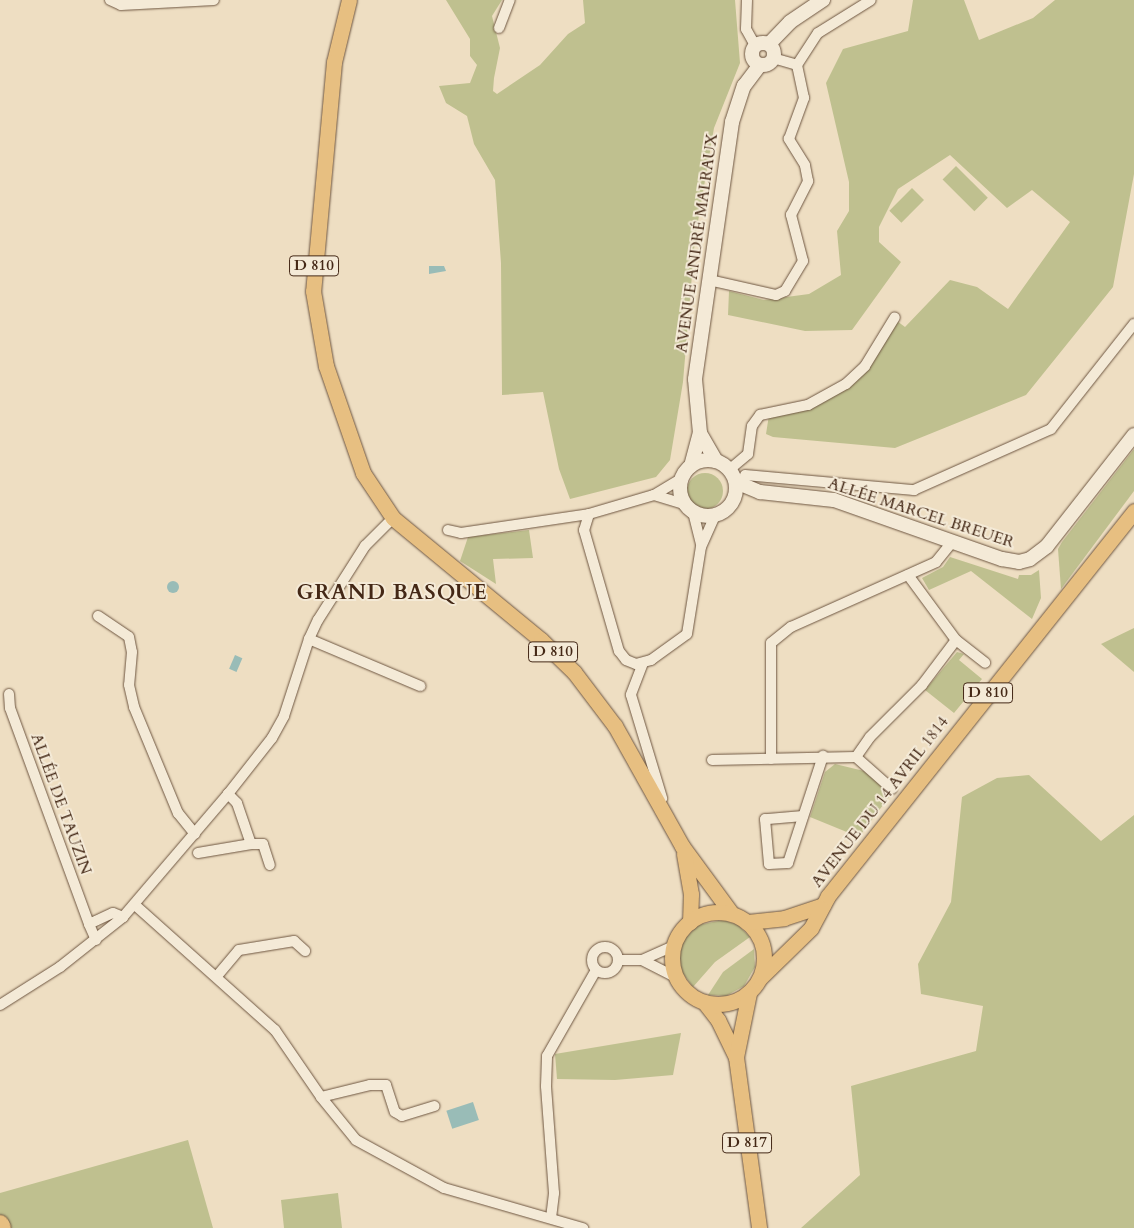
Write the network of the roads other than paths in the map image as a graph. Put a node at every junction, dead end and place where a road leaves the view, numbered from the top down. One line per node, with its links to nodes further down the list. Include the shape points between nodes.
1 (110, 0): 2 (street, via 121,5)
2 (214, 0)
3 (350, 0): 30 (main road, D 810, via 333,70 313,291 326,366 346,430 363,472)
4 (510, 0): 8 (street)
5 (747, 0): 10 (street, via 746,29)
6 (823, 0): 9 (street, via 790,22)
7 (871, 0): 13 (street, via 818,33)
8 (499, 28)
9 (769, 44): 10 (street); 11 (street)
10 (755, 45): 12 (street)
11 (773, 58): 12 (street, via 770,63); 13 (street)
12 (756, 62): 14 (street, AVENUE ANDRÉ MALRAUX, via 732,122)
13 (797, 64): 14 (street, via 804,98 789,139 804,165 808,181 791,215 803,261 785,291 776,295)
14 (709, 280): 17 (street, AVENUE ANDRÉ MALRAUX, via 695,388)
15 (895, 317): 21 (street, via 865,366 846,384 808,405 760,415 752,426 748,454)
16 (1134, 324): 21 (street, via 1051,429 914,490)
17 (700, 433): 19 (street, AVENUE ANDRÉ MALRAUX); 20 (street, AVENUE ANDRÉ MALRAUX)
18 (1134, 435): 32 (street, ALLÉE MARCEL BREUER, via 1047,546 1030,559 1007,560)
19 (716, 461): 20 (street, via 699,461); 21 (street)
20 (691, 466): 22 (street)
21 (737, 475): 23 (street, ALLÉE MARCEL BREUER); 25 (street)
22 (681, 479): 24 (street); 26 (street, via 680,487)
23 (760, 492): 25 (street, ALLÉE MARCEL BREUER); 32 (street, ALLÉE MARCEL BREUER, via 828,499)
24 (654, 495): 26 (street); 28 (street)
25 (733, 502): 29 (street)
26 (688, 508): 29 (street); 33 (street)
27 (1134, 511): 55 (main road, AVENUE DU 14 AVRIL 1814 / D 810)
28 (589, 514): 31 (street, via 461,533); 39 (street, via 584,530 619,651 626,660)
29 (715, 516): 33 (street)
30 (393, 518): 36 (street, via 365,546); 49 (main road, D 810, via 574,672 615,726)
31 (448, 530)
32 (953, 541): 34 (street, via 936,562)
33 (701, 547): 39 (street, via 687,634 679,643)
34 (908, 575): 37 (street); 44 (street, via 778,635 770,648)
35 (98, 616): 50 (street, via 129,637 132,652 129,685 134,707 178,812)
36 (309, 639): 40 (street); 47 (street, via 284,716 272,738)
37 (956, 640): 38 (street); 43 (street, via 922,685 870,737)
38 (985, 663)
39 (643, 664): 49 (street, via 633,686 634,711)
40 (420, 686)
41 (9, 694): 61 (street, ALLÉE DE TAUZIN, via 10,708)
42 (824, 756): 43 (street); 44 (street); 48 (street)
43 (856, 757): 46 (street)
44 (771, 759): 45 (street)
45 (712, 760)
46 (892, 788)
47 (228, 794): 50 (street); 51 (street, via 237,803)
48 (802, 816): 48 (street, via 788,863 769,864 764,819)
49 (671, 825): 52 (main road, D 810)
50 (195, 834): 56 (street)
51 (251, 844): 53 (street); 54 (street, via 263,844)
52 (682, 846): 57 (main road, D 810); 59 (main road, D 810, via 691,888)
53 (198, 853)
54 (270, 865)
55 (823, 904): 60 (main road, AVENUE DU 14 AVRIL 1814, via 784,918); 70 (main road, AVENUE DU 14 AVRIL 1814 / D 810, via 811,928)
56 (136, 905): 58 (street); 68 (street)
57 (732, 914): 59 (main road, via 702,914); 60 (main road)
58 (123, 917): 61 (street, via 113,913); 62 (street)
59 (690, 922): 63 (main road)
60 (748, 922): 70 (main road, via 761,940 764,952)
61 (89, 924): 62 (street, ALLÉE DE TAUZIN)
62 (96, 940): 73 (street)
63 (674, 946): 66 (street); 69 (main road, via 673,968)
64 (305, 951): 68 (street, via 294,941 239,950)
65 (618, 960): 66 (street); 67 (street, via 616,968 609,973); 67 (street, via 611,948 600,948 592,960)
66 (642, 960): 69 (street)
67 (596, 970): 77 (street, via 547,1056 546,1086 554,1193)
68 (217, 976): 75 (street, via 275,1030)
69 (677, 978): 72 (main road, via 686,992)
70 (760, 978): 71 (main road)
71 (749, 993): 72 (main road, via 735,1001 720,1004); 74 (main road, D 817)
72 (704, 1002): 74 (main road, D 817, via 718,1020)
73 (0, 1005)
74 (736, 1057): 81 (main road, D 817)
75 (321, 1097): 76 (street, via 370,1085 386,1085 395,1112 402,1116); 77 (street, via 356,1140 410,1172 464,1196)
76 (435, 1106)
77 (551, 1218): 80 (street)
78 (0, 1224): 79 (highway)
79 (2, 1228)
80 (583, 1228)
81 (759, 1228)

